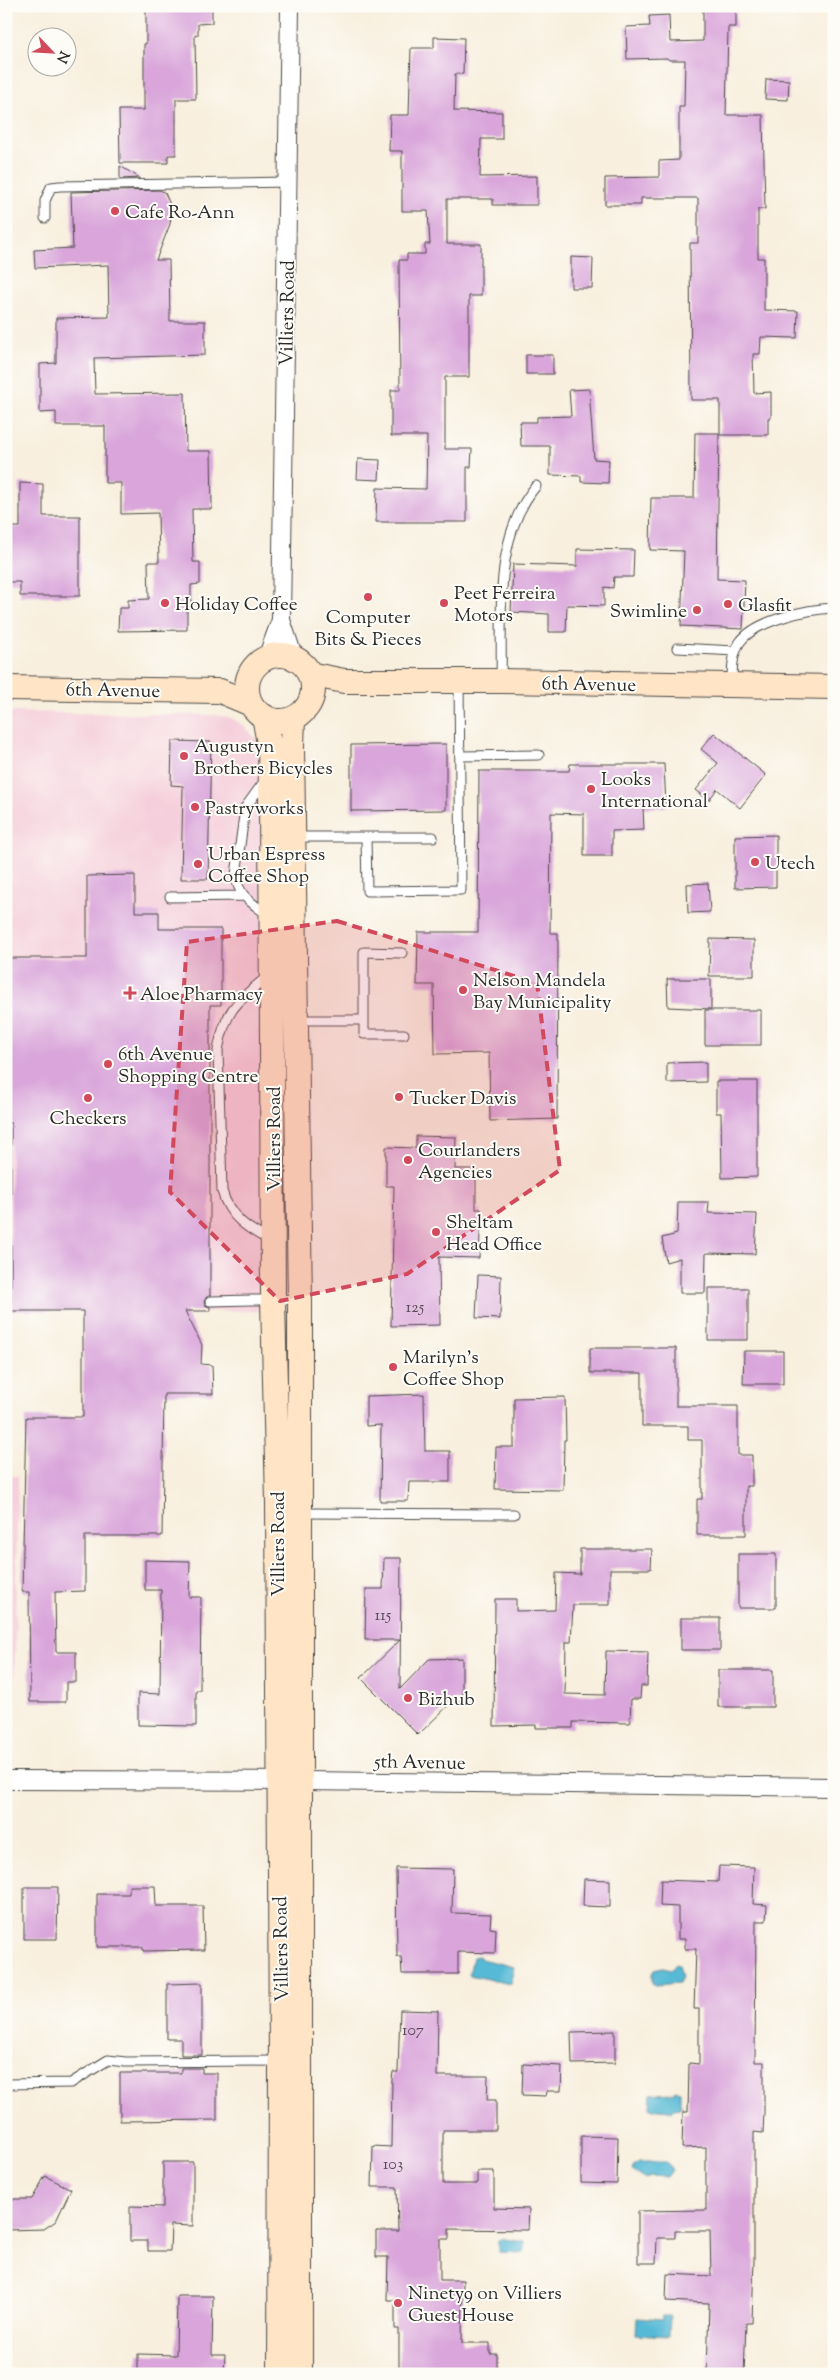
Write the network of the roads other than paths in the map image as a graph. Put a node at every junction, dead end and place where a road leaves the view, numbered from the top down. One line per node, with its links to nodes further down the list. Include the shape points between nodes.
1 (290, 6): 2 (street, Villiers Road)
2 (288, 182): 3 (lane, via 51,187 46,196); 6 (street, Villiers Road)
3 (45, 218)
4 (536, 486): 13 (lane, via 516,516 507,546)
5 (834, 608): 8 (lane, via 791,615 770,623 744,637)
6 (281, 620): 9 (street, Villiers Road); 10 (street, Villiers Road)
7 (677, 648): 8 (lane)
8 (736, 651): 15 (lane)
9 (267, 658): 10 (street, 6th Avenue, via 276,655); 11 (street, 6th Avenue, via 252,670)
10 (301, 666): 12 (street, 6th Avenue); 19 (street, via 313,689)
11 (248, 678): 18 (street, 6th Avenue); 20 (street, via 247,688)
12 (344, 681): 14 (street, 6th Avenue); 19 (street, 6th Avenue)
13 (501, 681): 14 (street, 6th Avenue); 15 (street, 6th Avenue)
14 (459, 682): 23 (lane)
15 (732, 686): 17 (street, 6th Avenue)
16 (6, 688): 18 (street, 6th Avenue)
17 (834, 688)
18 (220, 692): 20 (street, 6th Avenue)
19 (311, 698): 21 (street, 6th Avenue, via 301,714)
20 (257, 710): 21 (street, 6th Avenue, via 272,721); 24 (street, Villiers Road, via 270,749)
21 (293, 719): 25 (street, Villiers Road)
22 (539, 755): 23 (lane)
23 (460, 756): 26 (lane, via 461,890 367,891)
24 (271, 774): 28 (lane, via 245,808 236,874); 30 (street, Villiers Road)
25 (293, 837): 26 (lane); 33 (street, Villiers Road)
26 (366, 837): 27 (lane)
27 (433, 837)
28 (243, 896): 29 (lane); 30 (lane)
29 (170, 897)
30 (272, 918): 32 (street, Villiers Road)
31 (402, 952): 34 (lane, via 364,952)
32 (272, 972): 36 (street, Villiers Road); 36 (lane, via 228,1014 218,1050 222,1191 229,1210 251,1231)
33 (296, 1020): 34 (lane); 37 (street, Villiers Road)
34 (364, 1020): 35 (lane, via 364,1034)
35 (404, 1034)
36 (273, 1243): 39 (street, Villiers Road)
37 (300, 1298): 39 (lane); 40 (street, Villiers Road)
38 (210, 1301): 39 (lane)
39 (273, 1301): 43 (street, Villiers Road, via 278,1513)
40 (300, 1512): 41 (lane); 43 (street, Villiers Road)
41 (514, 1514)
42 (6, 1780): 43 (street, 5th Avenue)
43 (290, 1781): 44 (street, 5th Avenue); 45 (street, Villiers Road)
44 (834, 1787)
45 (288, 2064): 46 (lane, via 108,2060 71,2083); 47 (street, Villiers Road)
46 (6, 2084)
47 (290, 2367)

